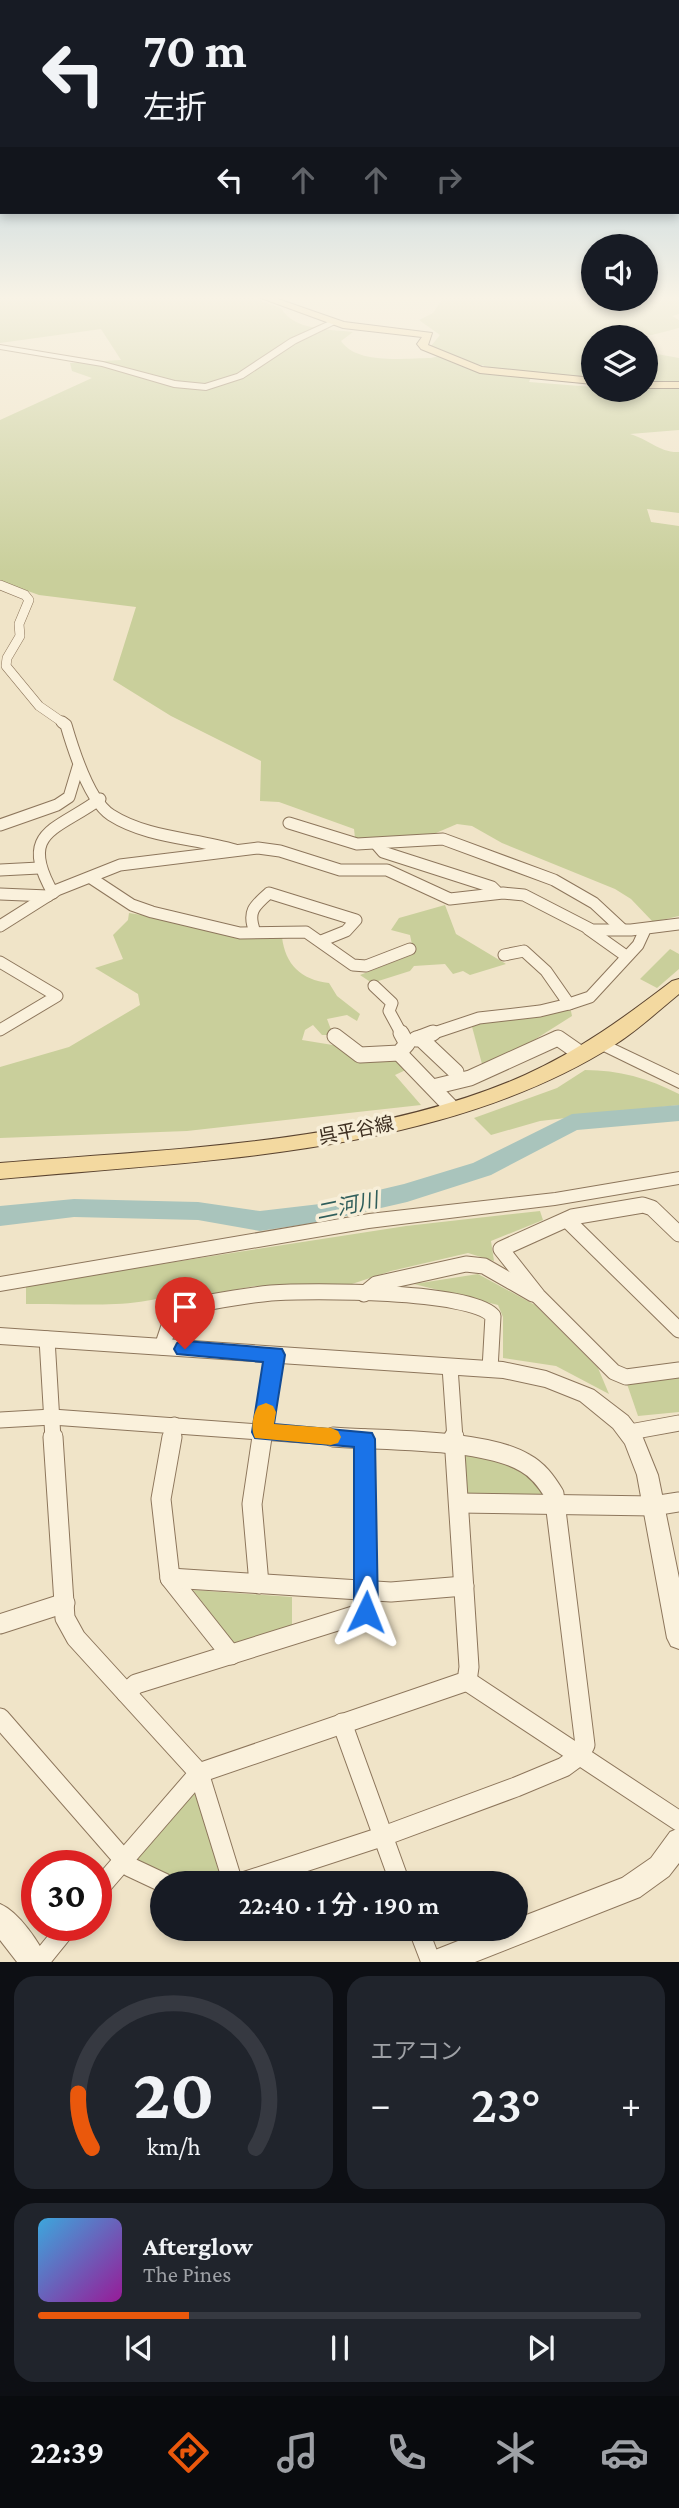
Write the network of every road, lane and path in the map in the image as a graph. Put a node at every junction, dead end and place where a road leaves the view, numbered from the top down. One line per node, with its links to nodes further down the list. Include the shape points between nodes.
1 (0, 585): 2 (street, via 29,600 6,666 39,706 66,725)
2 (78, 767): 3 (street); 5 (street, via 69,797)
3 (100, 799): 7 (street, via 109,814 136,827); 8 (street, via 46,832 40,840)
4 (289, 823): 6 (street, via 345,842)
5 (0, 825)
6 (377, 845): 11 (street, via 383,852); 17 (street, via 443,839 554,880 585,897)
7 (240, 852): 10 (street, via 128,863); 11 (street, via 279,848 321,866 390,871 430,895 454,900)
8 (39, 868): 9 (street); 13 (street)
9 (0, 870)
10 (91, 878): 13 (street); 18 (street, via 132,905 152,912 240,933)
11 (496, 891): 16 (street, via 544,900)
12 (0, 894): 13 (street)
13 (50, 895): 15 (street)
14 (679, 924): 19 (street)
15 (0, 926)
16 (587, 929): 17 (street); 23 (street)
17 (622, 929): 19 (street)
18 (255, 932): 20 (street, via 306,932); 20 (street, via 251,908 269,892 356,920 345,932)
19 (644, 932): 23 (street)
20 (321, 941): 21 (street, via 353,965 366,966)
21 (410, 950)
22 (504, 955): 27 (street, via 524,951 546,971)
23 (626, 956): 27 (street, via 590,998)
24 (0, 962): 28 (street, via 57,996)
25 (679, 985): 31 (main road, 呉平谷線)
26 (374, 986): 32 (street, via 392,1003 389,1011)
27 (569, 1004): 30 (street, via 479,1018)
28 (0, 1030)
29 (335, 1036): 32 (street, via 360,1055)
30 (420, 1038): 32 (street); 34 (street)
31 (601, 1044): 33 (main road, 呉平谷線); 35 (street)
32 (402, 1047): 36 (street)
33 (581, 1054): 36 (street, via 558,1038 470,1079); 37 (main road, 呉平谷線)
34 (456, 1072)
35 (679, 1083)
36 (433, 1087): 37 (street)
37 (452, 1108): 38 (main road, 呉平谷線, via 302,1141)
38 (0, 1171)
39 (679, 1178): 42 (street, via 555,1199 369,1221)
40 (567, 1220): 41 (street, via 643,1205); 44 (street, via 501,1249); 45 (street)
41 (679, 1234)
42 (0, 1283)
43 (364, 1293): 44 (street, via 376,1284 467,1264 484,1266); 48 (street, via 272,1293 175,1308); 51 (street, via 455,1298 488,1310 493,1316)
44 (538, 1296): 52 (street, via 614,1372 626,1377)
45 (679, 1330)
46 (0, 1336): 47 (street)
47 (47, 1339): 48 (street); 53 (street)
48 (162, 1347): 49 (street)
49 (274, 1355): 50 (street); 57 (street)
50 (450, 1367): 51 (street); 60 (street)
51 (490, 1369): 58 (street, via 539,1375 575,1387 604,1406)
52 (679, 1370)
53 (52, 1417): 54 (street); 56 (street); 69 (street)
54 (0, 1420)
55 (679, 1423): 58 (street)
56 (174, 1426): 57 (street); 65 (street, via 161,1499)
57 (262, 1432): 59 (street); 66 (street, via 252,1504)
58 (630, 1432): 64 (street, via 644,1461)
59 (365, 1439): 60 (street); 68 (street)
60 (455, 1446): 62 (street); 63 (street, via 507,1453 522,1460 548,1482)
61 (679, 1502): 64 (street)
62 (459, 1503): 63 (street); 67 (street)
63 (555, 1505): 64 (street); 77 (street, via 585,1745)
64 (653, 1506): 71 (street)
65 (170, 1578): 66 (street); 72 (street)
66 (259, 1584): 68 (street)
67 (464, 1586): 68 (street); 73 (street)
68 (367, 1591): 72 (street, via 366,1612)
69 (65, 1603): 70 (street); 74 (street, via 65,1618 76,1637)
70 (0, 1623)
71 (679, 1638)
72 (230, 1655): 74 (street, via 136,1684)
73 (467, 1681): 76 (street); 77 (street)
74 (126, 1693): 78 (street)
75 (0, 1718): 82 (street)
76 (342, 1723): 78 (street); 80 (street)
77 (579, 1756): 79 (street); 80 (street, via 564,1768)
78 (198, 1773): 82 (street); 83 (street)
79 (679, 1821)
80 (381, 1837): 84 (street); 85 (street)
81 (679, 1842): 91 (street, via 660,1867 631,1888)
82 (123, 1860): 86 (street); 87 (street)
83 (229, 1871)
84 (277, 1871)
85 (395, 1871)
86 (112, 1873)
87 (150, 1876)
88 (0, 1918): 92 (street)
89 (51, 1941): 92 (street)
90 (423, 1941): 93 (street)
91 (488, 1954): 94 (street)
92 (30, 1960)
93 (431, 1962)
94 (440, 1962)

